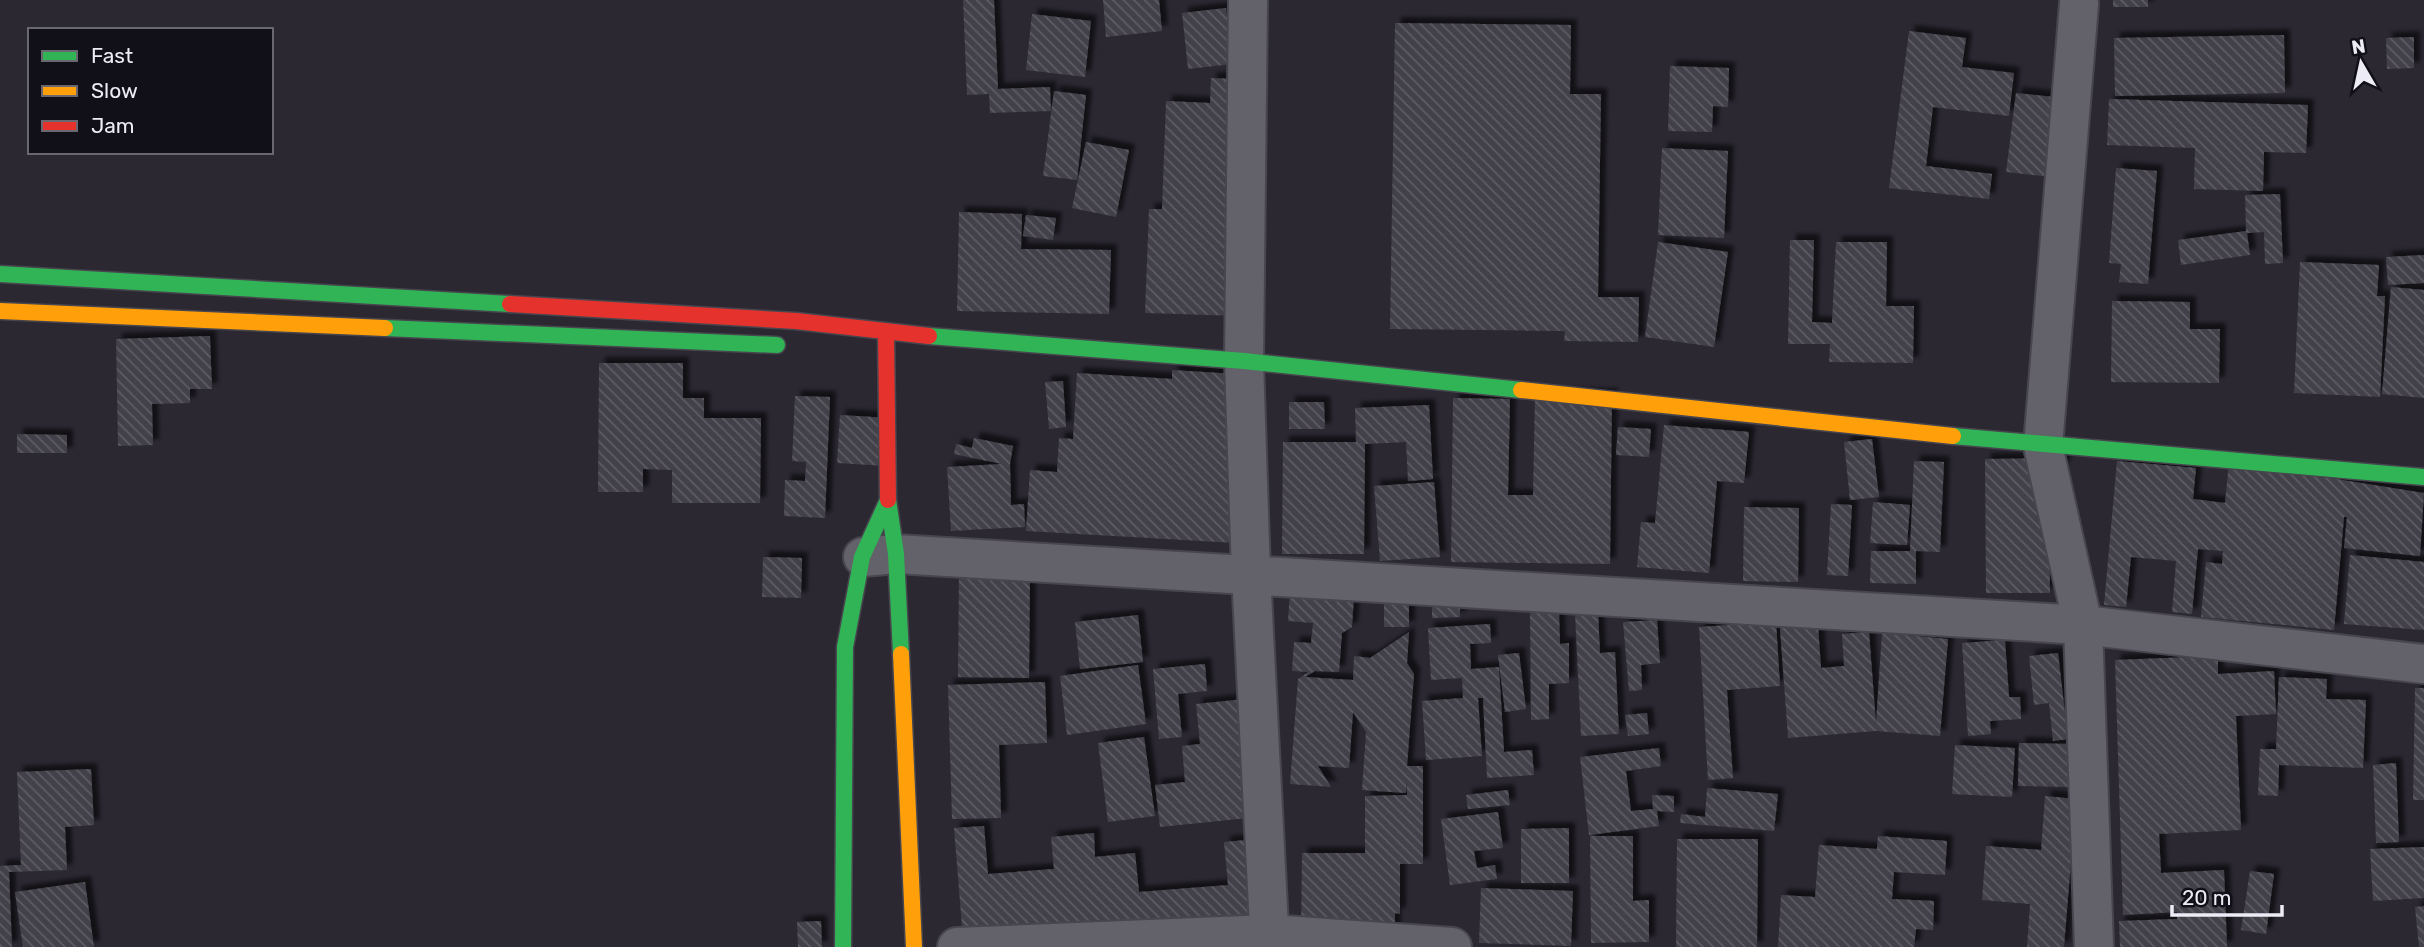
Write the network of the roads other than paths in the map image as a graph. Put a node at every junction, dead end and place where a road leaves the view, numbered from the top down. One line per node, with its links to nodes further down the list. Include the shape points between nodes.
1 (1248, 0): 8 (street)
2 (2080, 4): 9 (street)
3 (0, 274): 5 (main road, via 796,321)
4 (0, 311): 6 (main road)
5 (887, 338): 7 (main road); 8 (main road); 11 (main road)
6 (793, 345)
7 (861, 345)
8 (1244, 361): 9 (main road); 13 (street)
9 (2043, 446): 10 (main road); 14 (street)
10 (2424, 477)
11 (888, 500): 12 (main road); 12 (main road)
12 (879, 556): 13 (street); 17 (main road, via 845,647); 18 (main road)
13 (1251, 574): 14 (street); 16 (street)
14 (2083, 625): 15 (street); 21 (street)
15 (2424, 664)
16 (1270, 941): 19 (street); 20 (street)
17 (843, 947)
18 (914, 947)
19 (957, 947)
20 (1452, 947)
21 (2094, 947)

